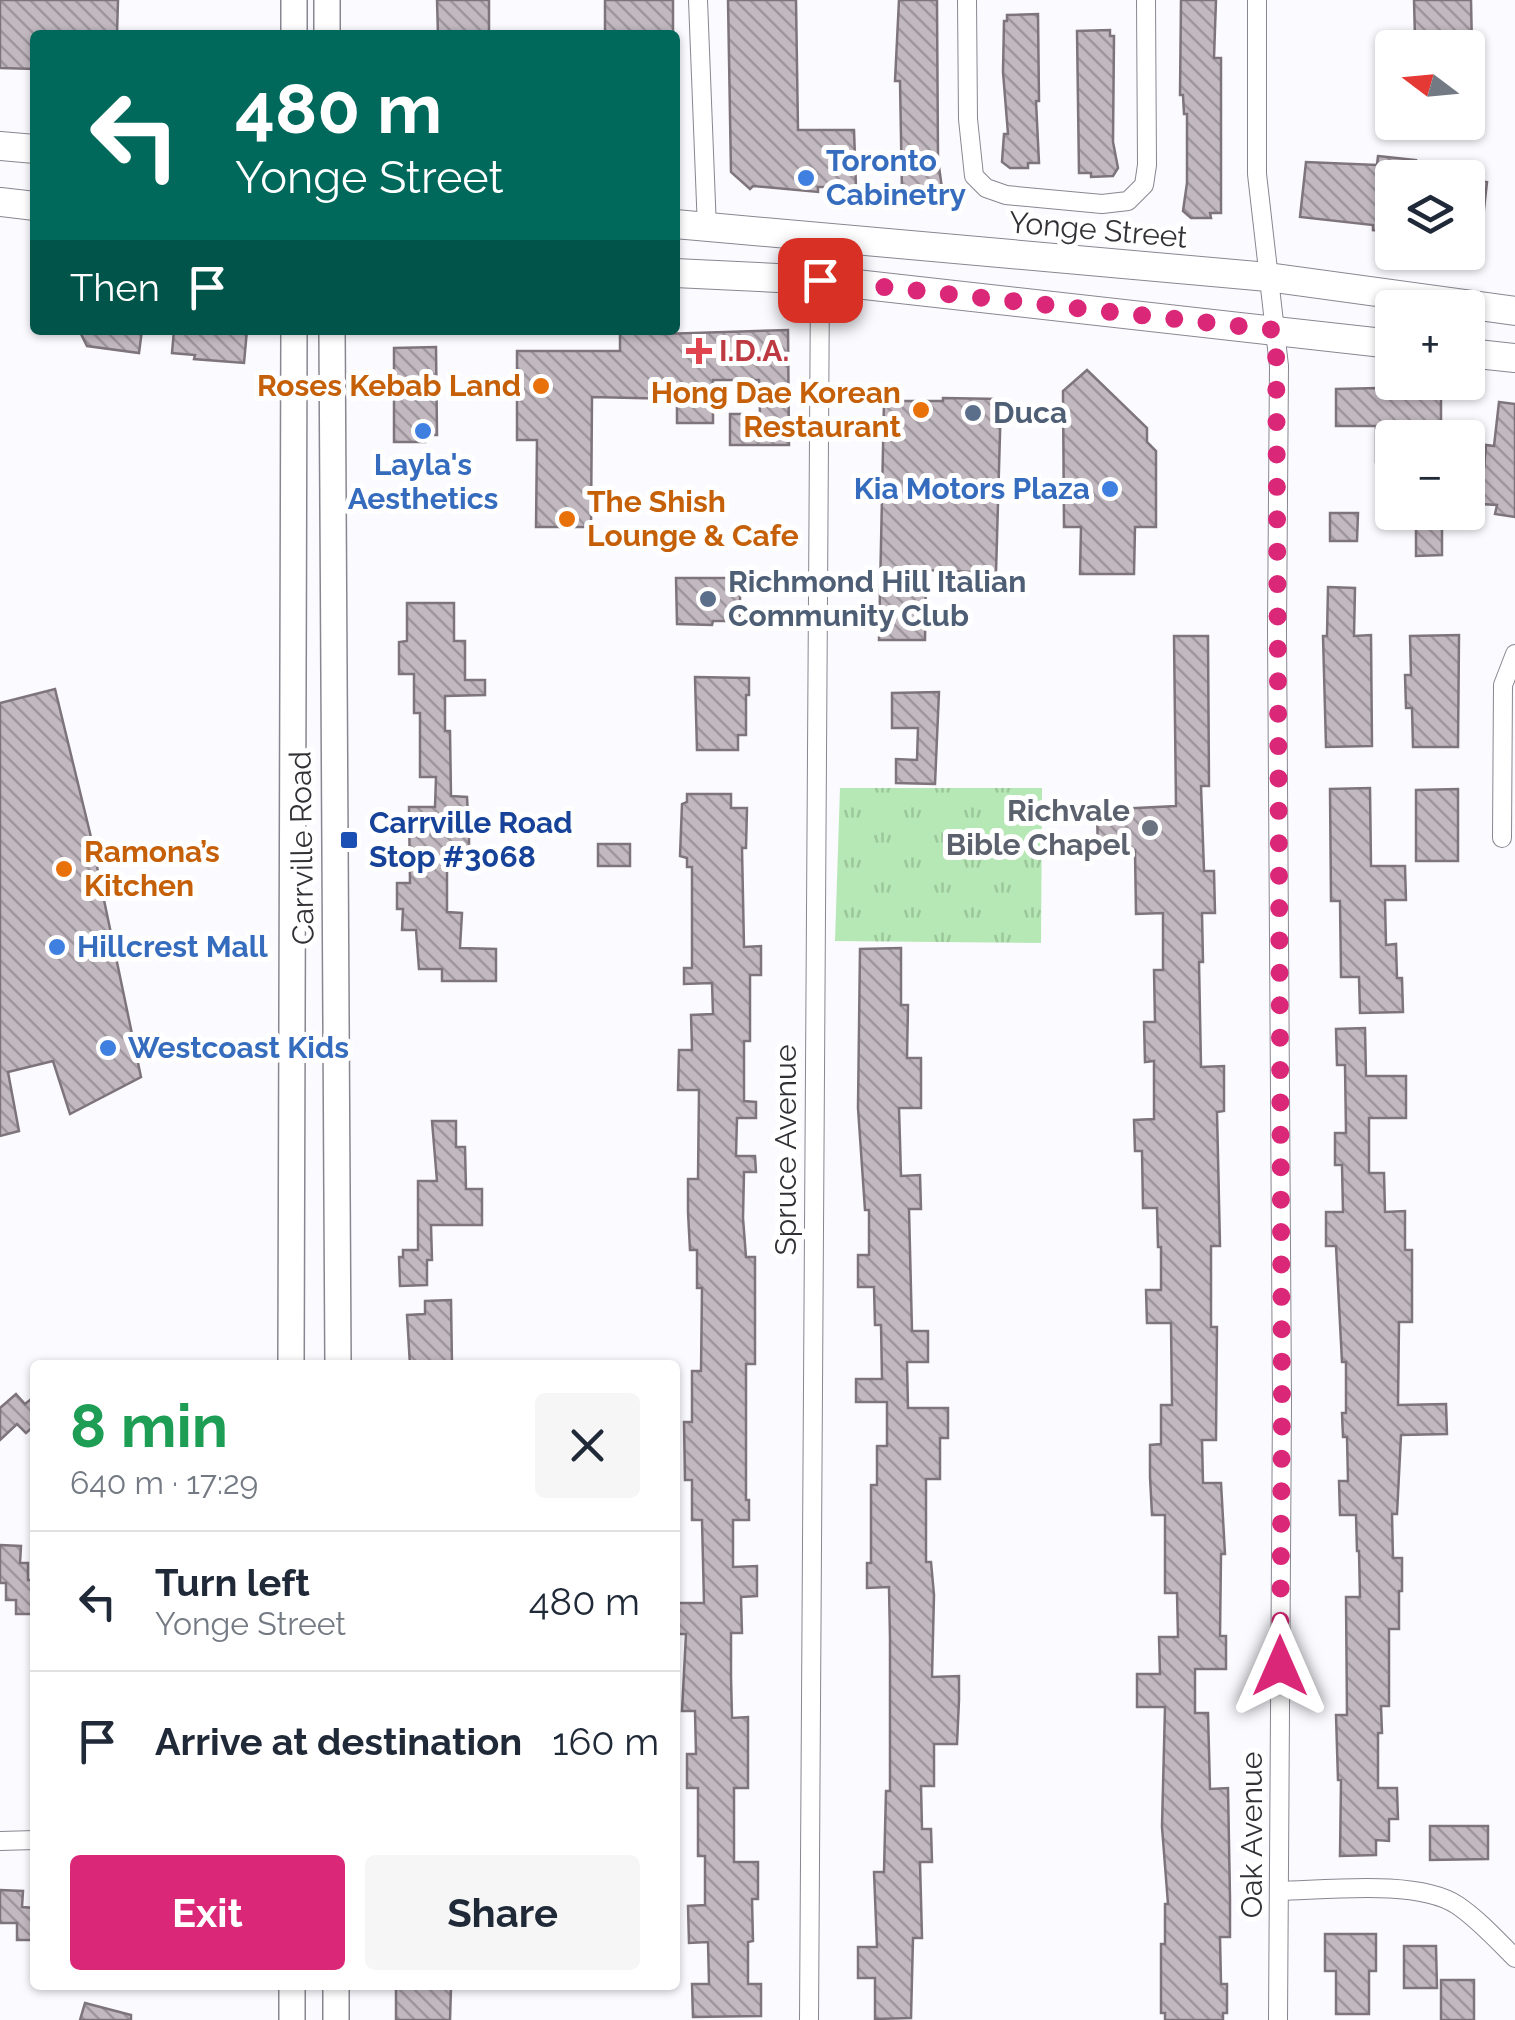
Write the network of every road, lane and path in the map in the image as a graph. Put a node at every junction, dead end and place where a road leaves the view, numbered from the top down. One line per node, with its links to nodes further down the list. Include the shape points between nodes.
1 (294, 0): 7 (main road)
2 (326, 0): 8 (main road)
3 (698, 0): 14 (street)
4 (966, 0): 5 (street, via 974,176 1006,195 1102,204 1128,202 1144,185)
5 (1146, 0)
6 (1257, 0): 16 (street, Oak Avenue, via 1257,174)
7 (294, 30)
8 (327, 30)
9 (0, 146): 10 (main road)
10 (30, 149)
11 (0, 202): 12 (main road)
12 (30, 205)
13 (680, 225): 14 (main road, Yonge Street)
14 (707, 230): 16 (main road, Yonge Street)
15 (680, 272): 17 (main road)
16 (1268, 277): 18 (main road, Yonge Street); 19 (street, Oak Avenue)
17 (820, 280): 19 (main road); 41 (street, Spruce Avenue)
18 (1515, 311)
19 (1276, 330): 22 (main road); 35 (street, Oak Avenue)
20 (294, 335): 26 (main road, Carrville Road)
21 (332, 335): 25 (main road, Carrville Road)
22 (1375, 342)
23 (1485, 355): 24 (main road)
24 (1515, 358)
25 (333, 532): 26 (main road); 28 (main road, Carrville Road)
26 (294, 534): 29 (main road, Carrville Road)
27 (1515, 654): 30 (street, via 1503,685)
28 (333, 758): 29 (main road); 32 (main road, Carrville Road)
29 (294, 760): 31 (main road, Carrville Road)
30 (1502, 838)
31 (290, 1360)
32 (338, 1360)
33 (30, 1840): 34 (street)
34 (0, 1841)
35 (1278, 1891): 36 (street, via 1403,1888 1441,1897); 42 (street, Oak Avenue)
36 (1515, 1958)
37 (292, 1990): 39 (main road)
38 (336, 1990): 40 (main road)
39 (292, 2020)
40 (336, 2020)
41 (809, 2020)
42 (1278, 2020)

